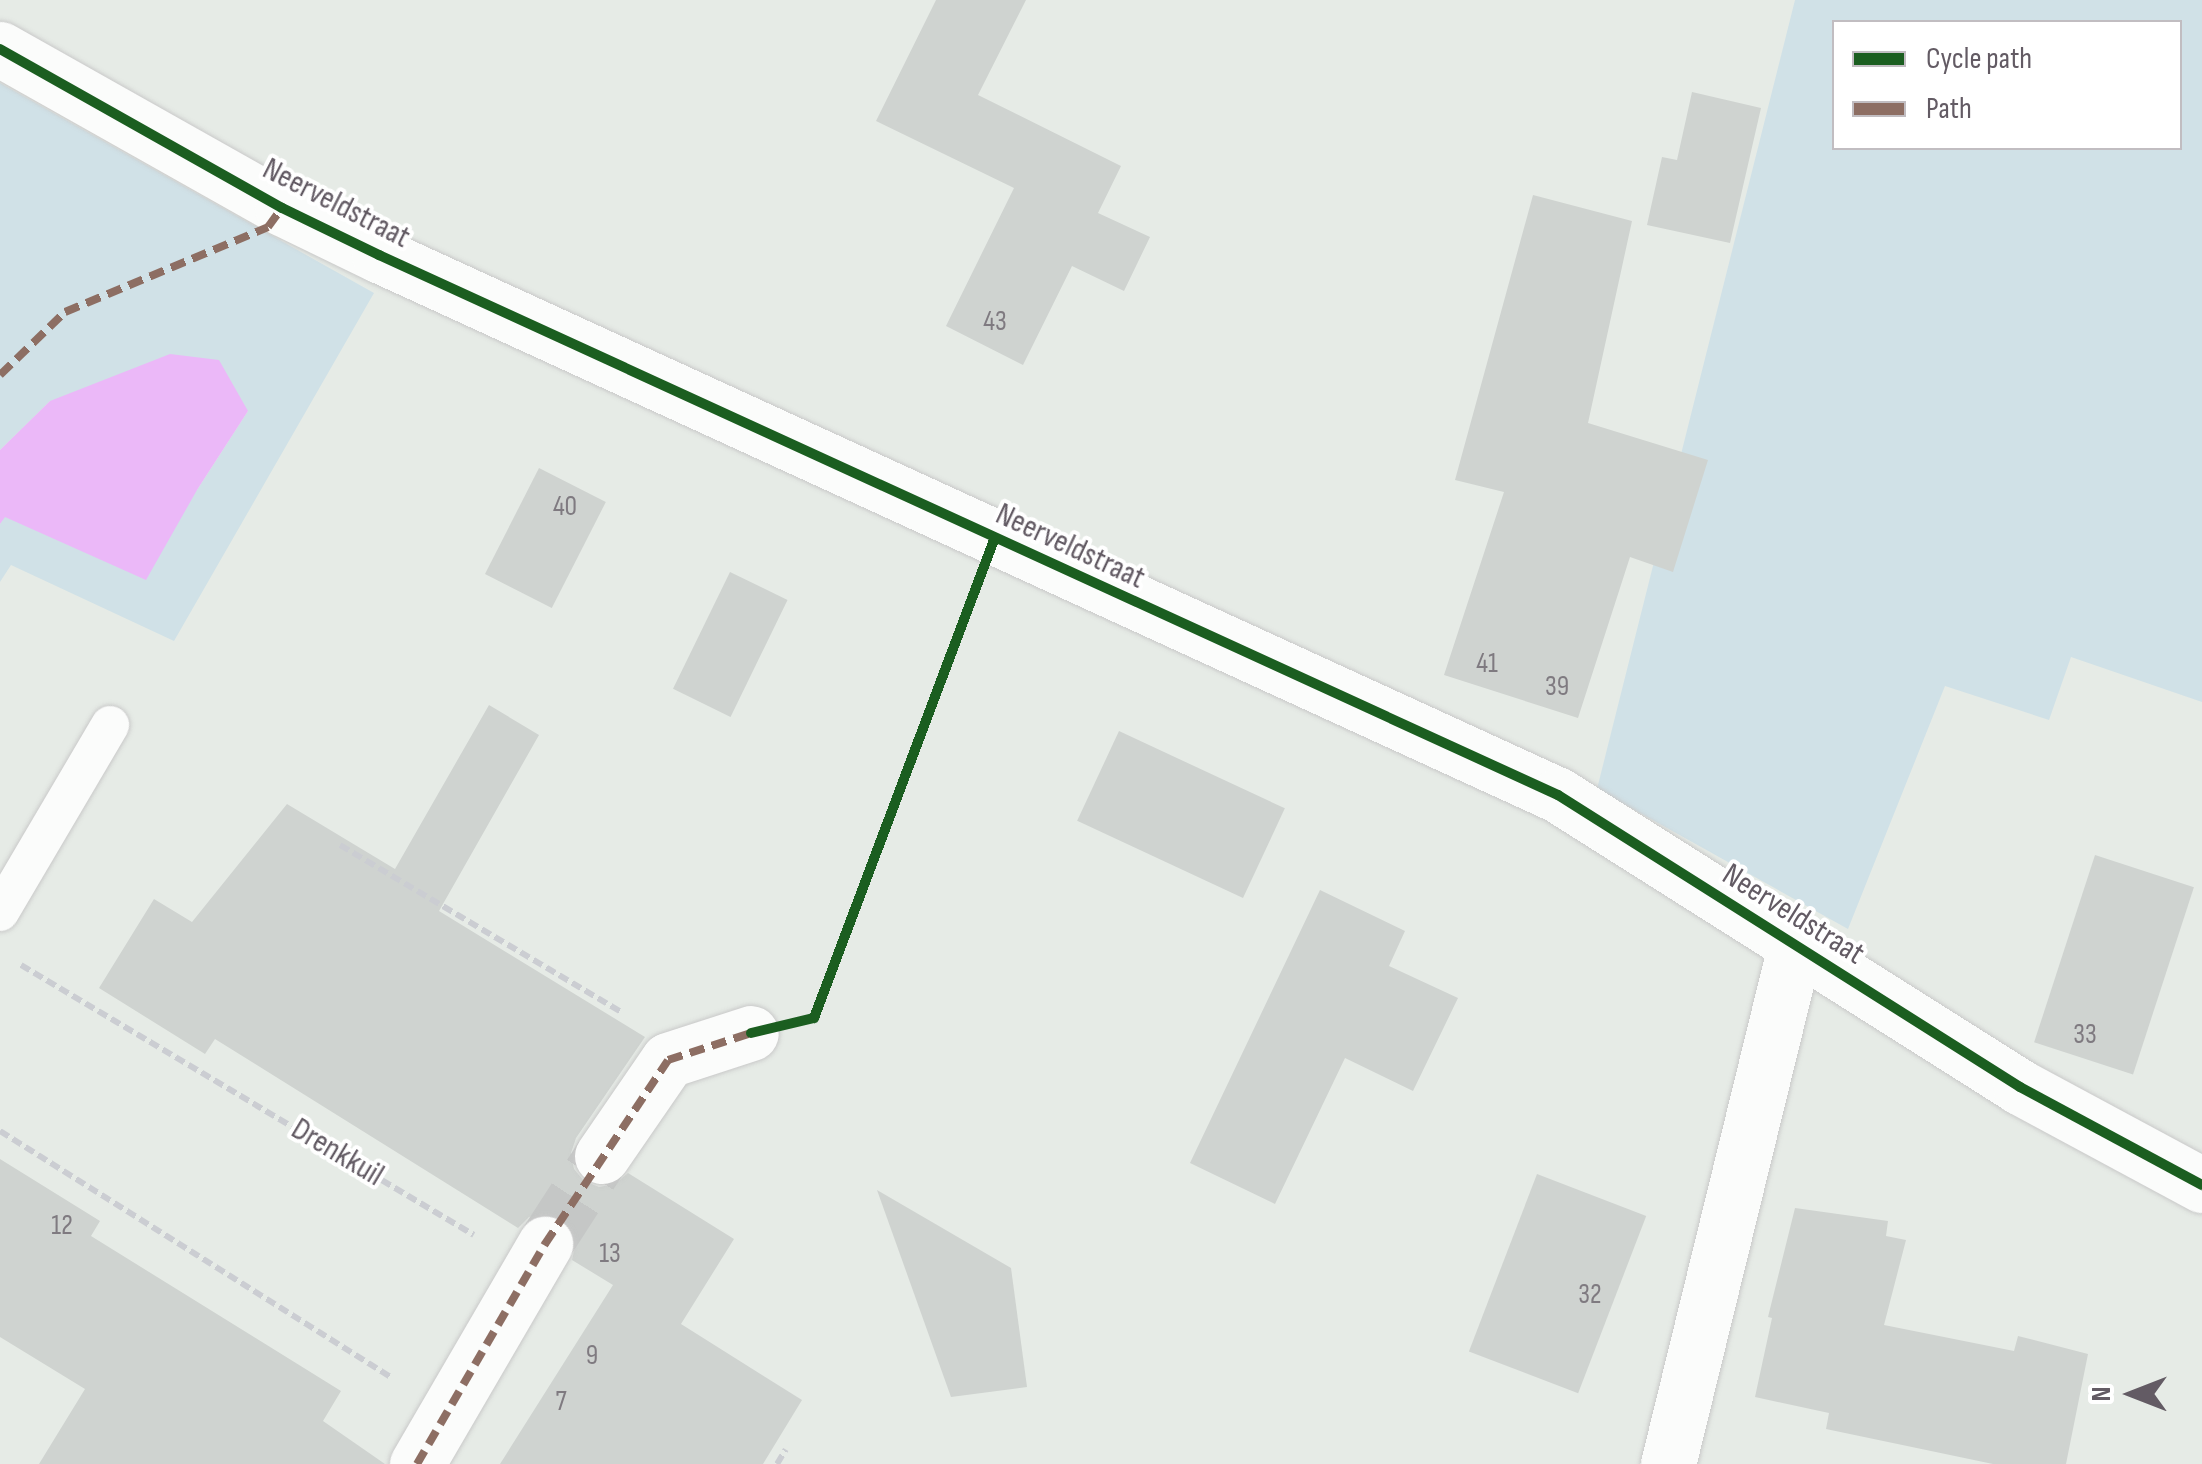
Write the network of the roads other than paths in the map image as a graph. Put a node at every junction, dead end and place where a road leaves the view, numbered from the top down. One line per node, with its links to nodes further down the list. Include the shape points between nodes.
1 (0, 50): 4 (street, Neerveldstraat, via 379,255 1558,795)
2 (110, 725): 3 (lane)
3 (0, 912)
4 (1796, 946): 7 (street, Neerveldstraat, via 2020,1087); 10 (street, Neerveldstraat)
5 (751, 1033): 6 (street, via 668,1060)
6 (602, 1156)
7 (2202, 1185)
8 (538, 1256): 9 (street)
9 (417, 1464)
10 (1668, 1464)

